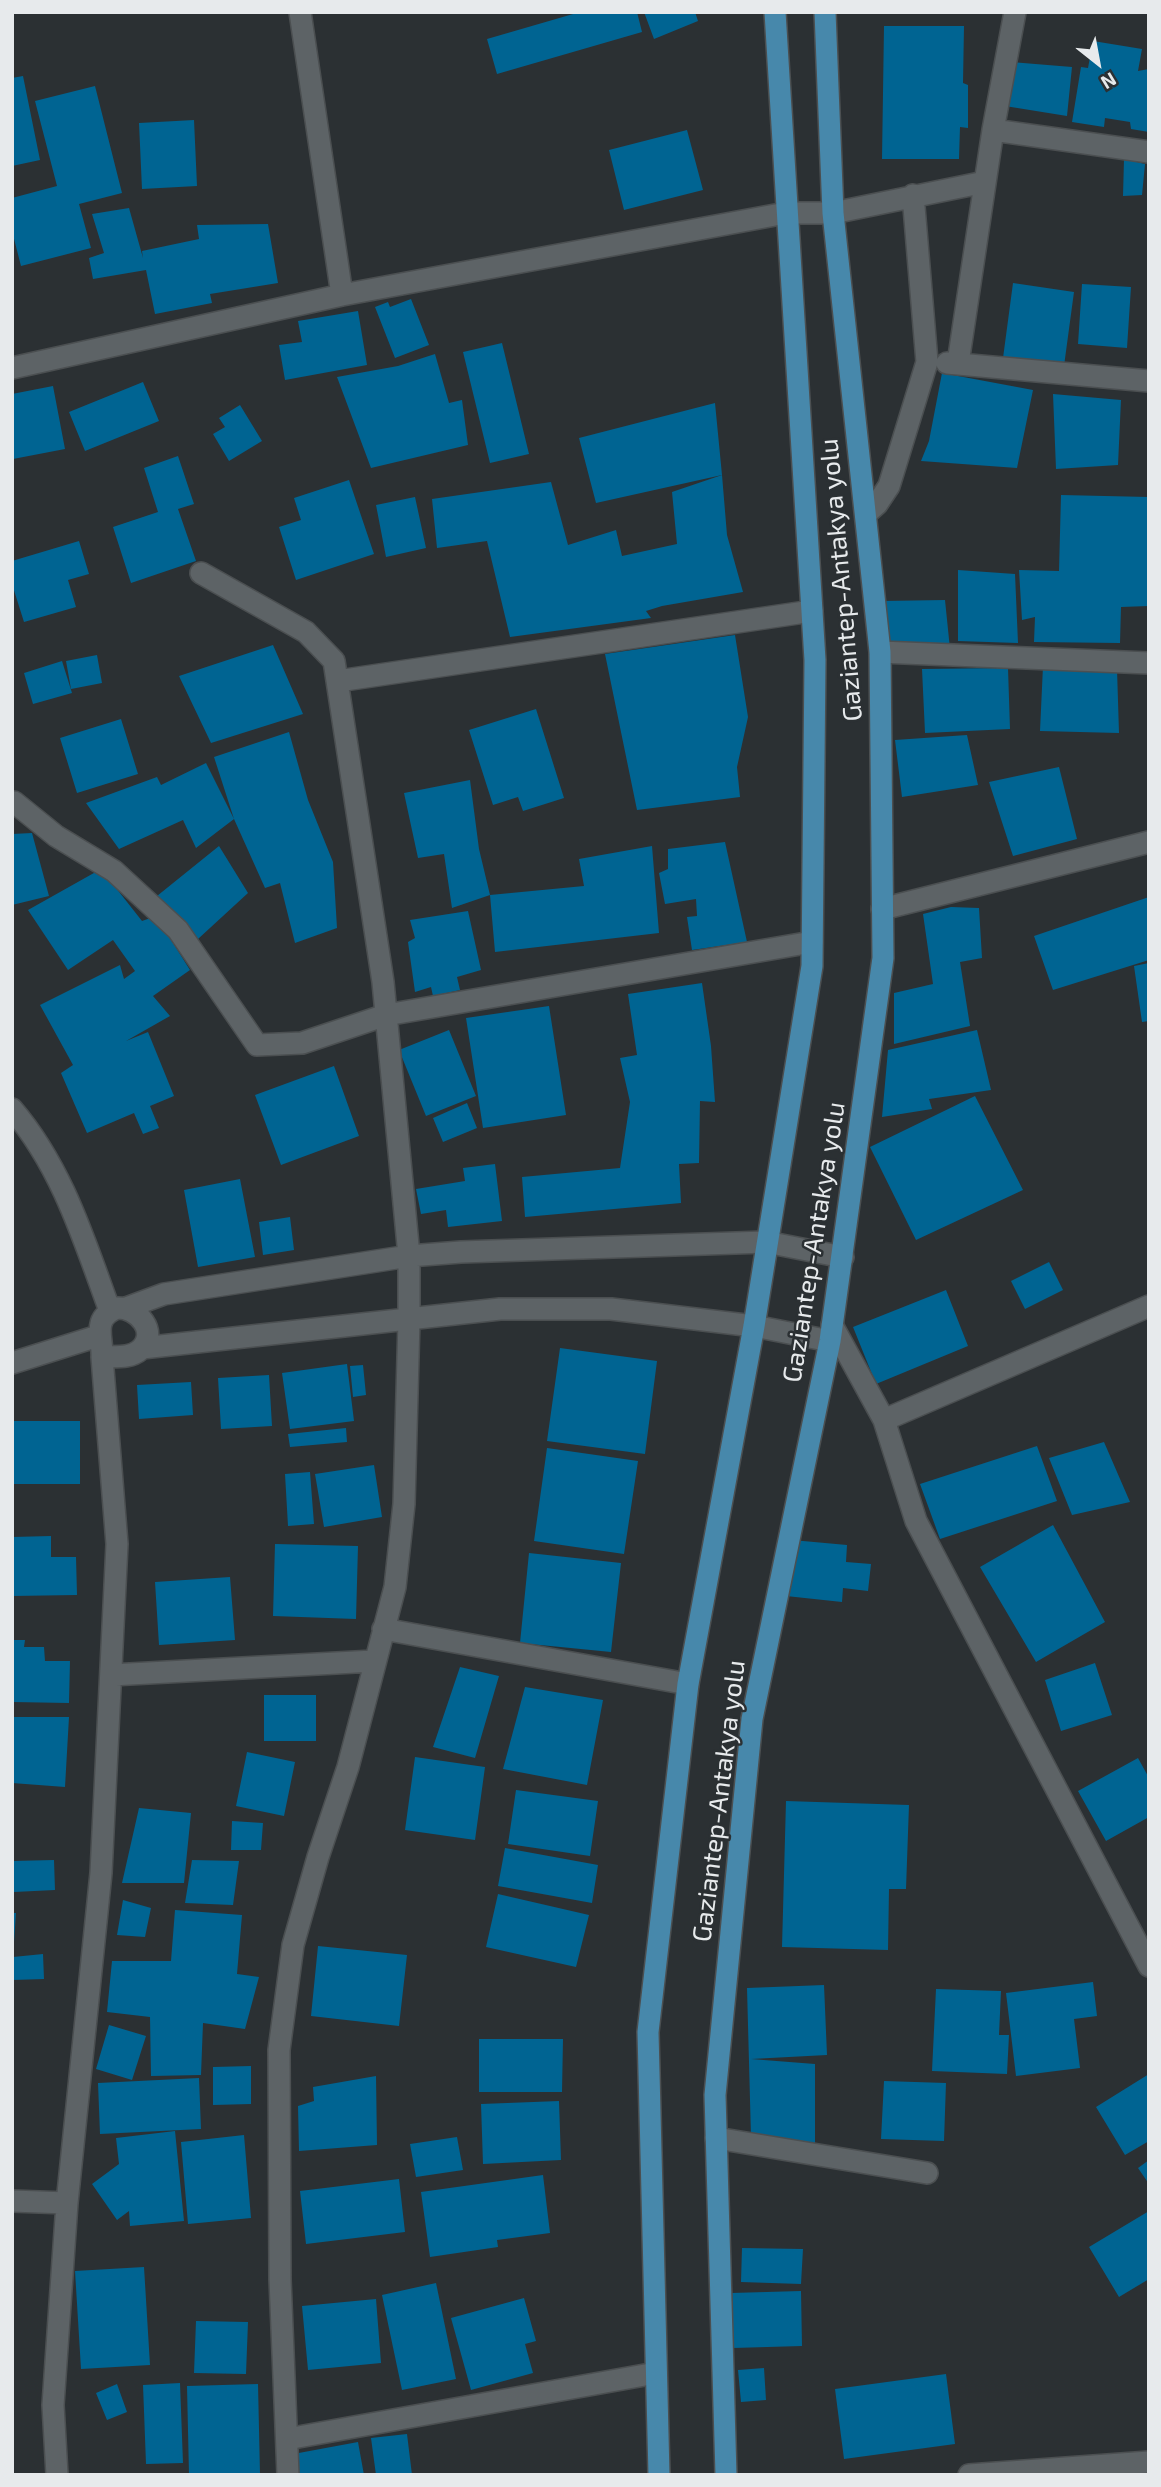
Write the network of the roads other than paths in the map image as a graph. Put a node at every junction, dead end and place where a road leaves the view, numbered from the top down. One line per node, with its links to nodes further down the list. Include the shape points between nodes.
1 (300, 12): 11 (street)
2 (775, 12): 9 (main road, Gaziantep-Antakya yolu)
3 (825, 12): 10 (main road, Gaziantep-Antakya yolu)
4 (1015, 12): 5 (street)
5 (993, 130): 6 (street); 7 (street)
6 (1149, 152)
7 (985, 182): 8 (street); 13 (street)
8 (913, 195): 10 (street); 12 (street)
9 (786, 213): 10 (street); 11 (street); 18 (main road, Gaziantep-Antakya yolu)
10 (833, 213): 16 (main road, Gaziantep-Antakya yolu)
11 (342, 295): 14 (street)
12 (928, 362): 13 (street); 16 (street, via 889,486)
13 (958, 363): 15 (street)
14 (12, 368)
15 (1149, 381)
16 (867, 513): 19 (main road, Gaziantep-Antakya yolu)
17 (201, 573): 21 (street, via 306,632 334,661)
18 (813, 611): 21 (street); 25 (main road, Gaziantep-Antakya yolu)
19 (880, 652): 20 (street); 24 (main road, Gaziantep-Antakya yolu)
20 (1149, 663)
21 (338, 681): 26 (street)
22 (14, 802): 26 (street, via 56,836 114,871 178,930 257,1045 302,1043)
23 (1149, 842): 24 (street)
24 (882, 909): 30 (main road, Gaziantep-Antakya yolu, via 883,958)
25 (812, 942): 26 (street); 28 (main road, Gaziantep-Antakya yolu, via 812,966)
26 (386, 1015): 29 (street)
27 (12, 1109): 32 (street, via 28,1127 69,1197)
28 (766, 1242): 29 (street); 30 (street); 34 (main road, Gaziantep-Antakya yolu)
29 (410, 1256): 32 (street, via 164,1294); 33 (street)
30 (842, 1257): 35 (main road, Gaziantep-Antakya yolu)
31 (1149, 1306): 39 (street)
32 (118, 1310): 36 (street, via 100,1324); 37 (street, via 144,1322)
33 (410, 1320): 34 (street, via 500,1309 611,1309); 37 (street); 40 (street, via 404,1504 395,1587)
34 (754, 1326): 35 (street); 43 (main road, Gaziantep-Antakya yolu)
35 (831, 1333): 39 (street); 45 (main road, Gaziantep-Antakya yolu, via 752,1719 715,2095)
36 (100, 1347): 37 (street, via 123,1357); 38 (street); 42 (street, via 117,1544)
37 (142, 1348)
38 (12, 1363)
39 (884, 1420): 44 (street, via 916,1521)
40 (383, 1629): 41 (street); 43 (street)
41 (374, 1661): 42 (street); 50 (street, via 348,1767 293,1945 279,2050 280,2279)
42 (110, 1675): 48 (street, via 101,1874)
43 (688, 1684): 49 (main road, Gaziantep-Antakya yolu, via 648,2032)
44 (1149, 1966)
45 (716, 2138): 46 (street); 56 (main road, Gaziantep-Antakya yolu)
46 (927, 2173)
47 (12, 2201): 48 (street)
48 (67, 2203): 53 (street, via 53,2405)
49 (656, 2373): 50 (street); 55 (main road, Gaziantep-Antakya yolu)
50 (287, 2439): 54 (street)
51 (1149, 2462): 52 (street)
52 (1074, 2470): 57 (street)
53 (57, 2475)
54 (288, 2475)
55 (659, 2475)
56 (726, 2475)
57 (969, 2475)

